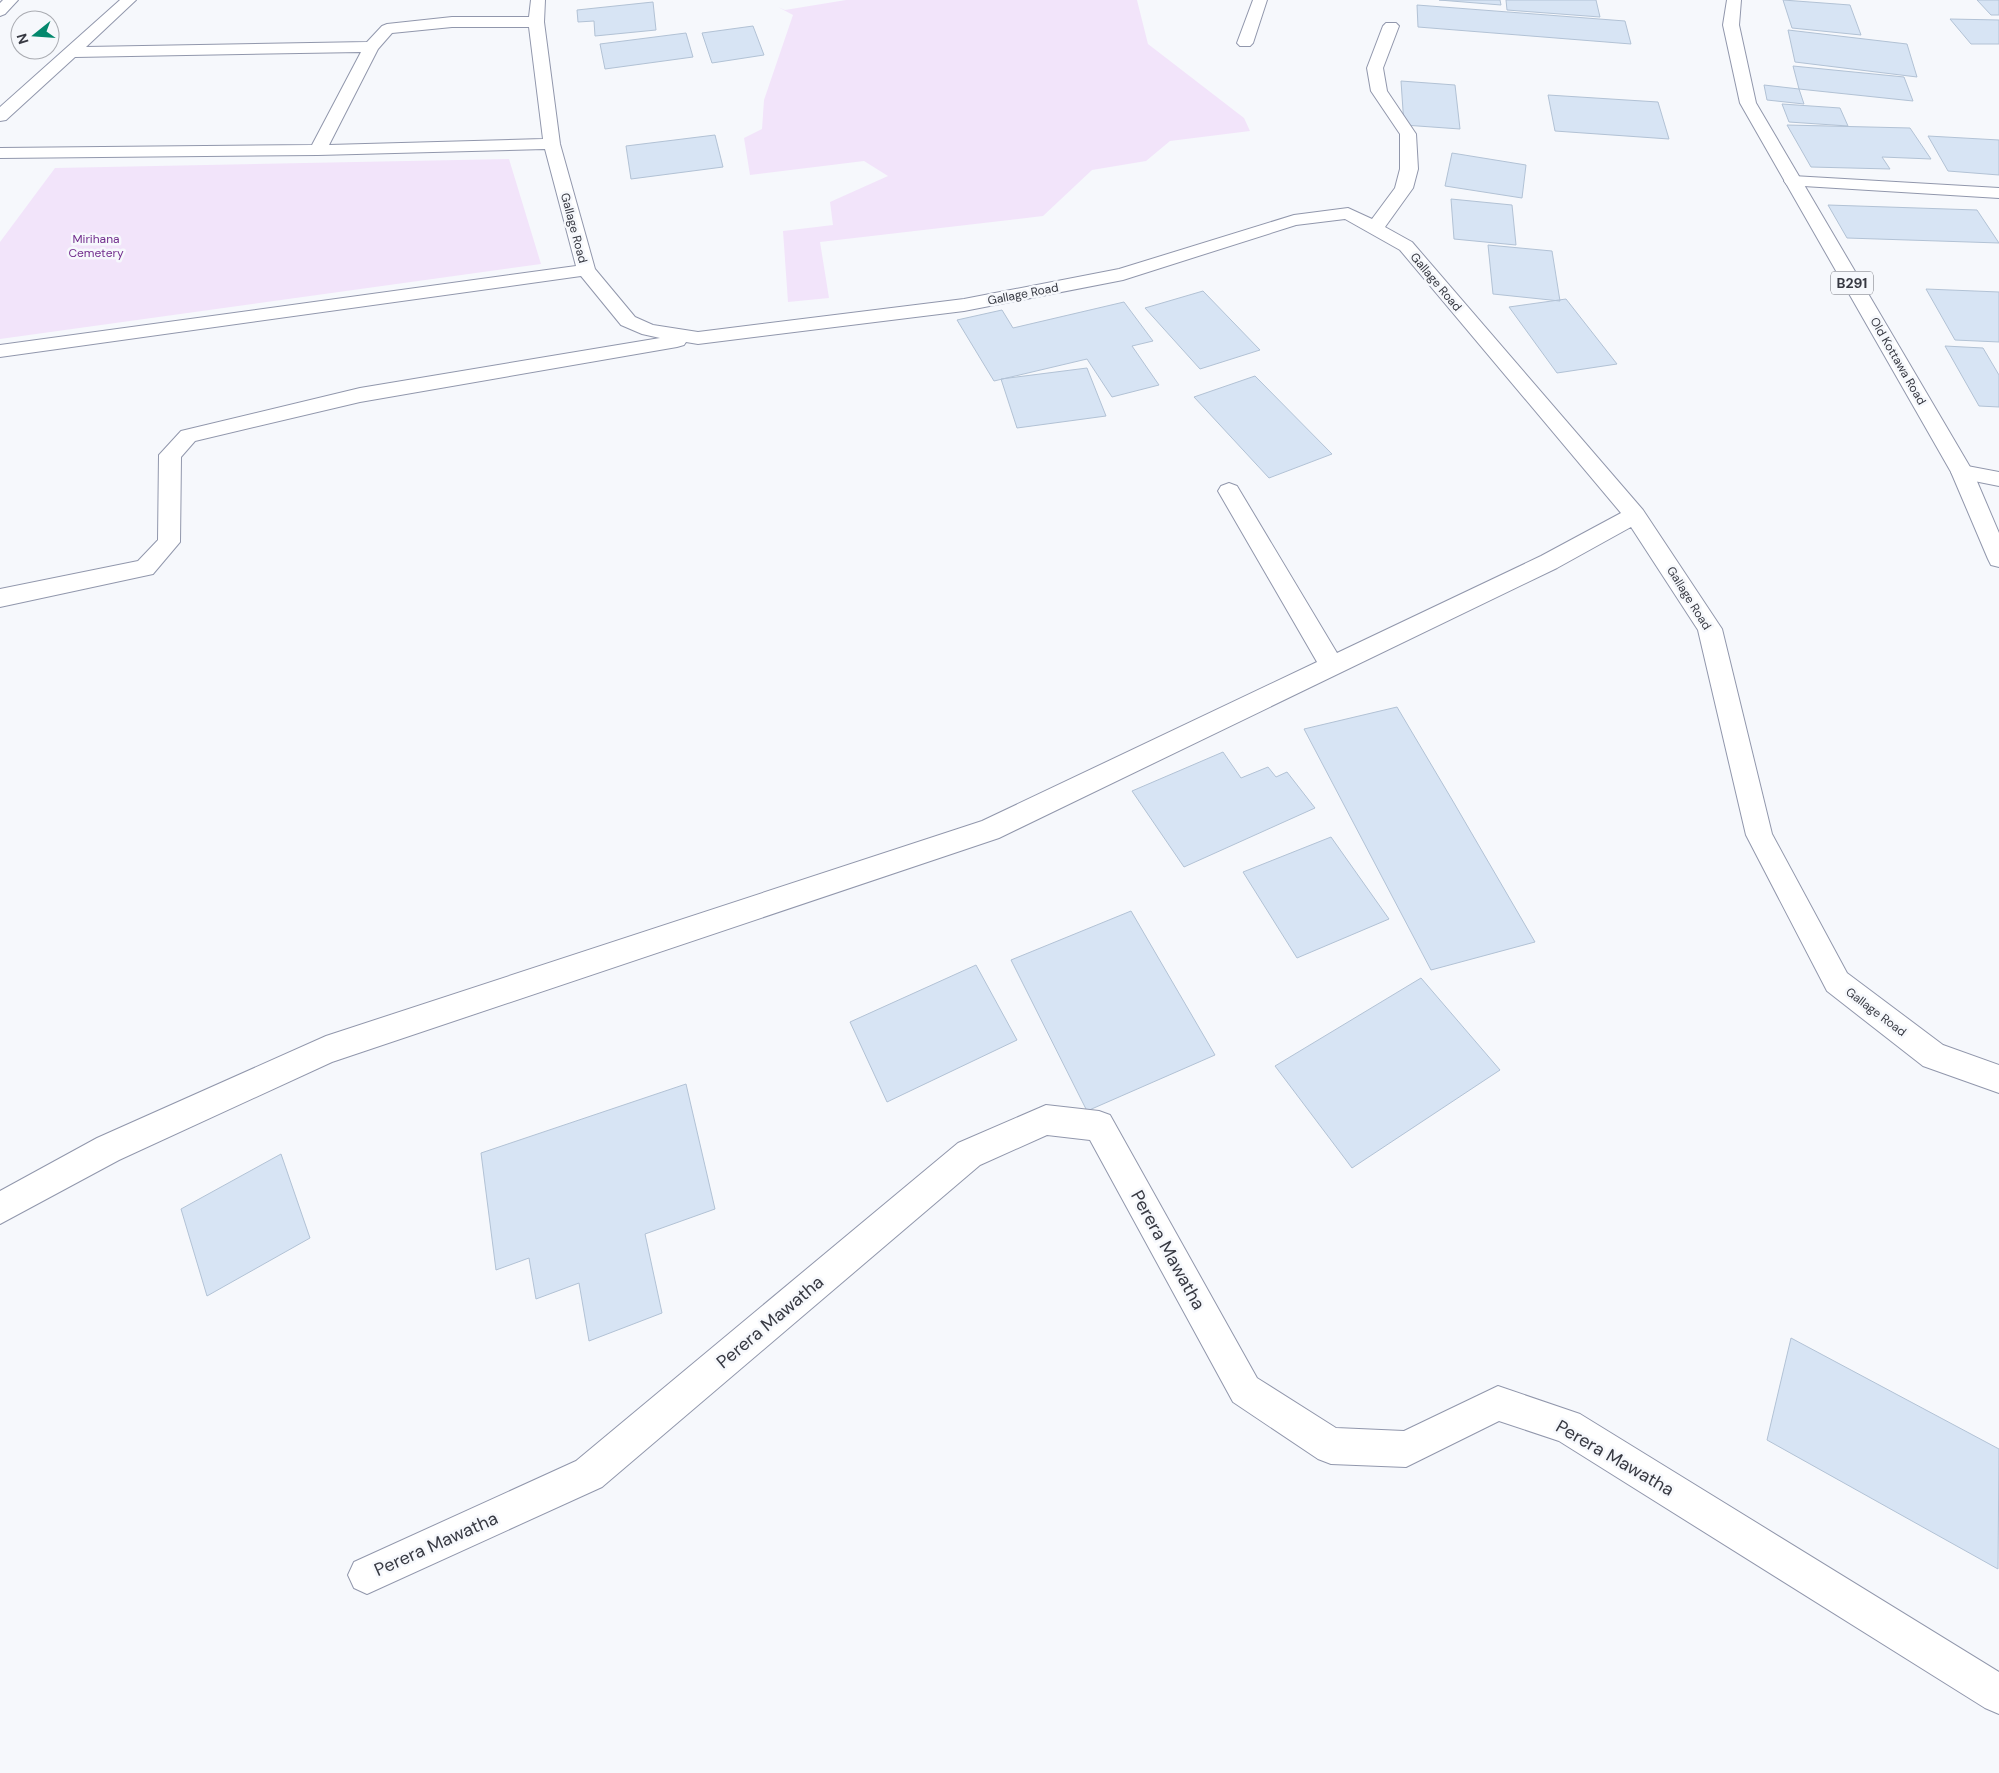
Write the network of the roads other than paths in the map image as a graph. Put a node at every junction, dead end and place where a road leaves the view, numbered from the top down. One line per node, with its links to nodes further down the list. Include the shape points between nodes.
1 (11, 0): 6 (street)
2 (129, 0): 11 (street)
3 (538, 0): 7 (street, Gallage Road)
4 (1260, 0): 9 (street)
5 (1734, 0): 16 (street, Old Kottawa Road / B291, via 1731,26 1748,103)
6 (0, 12)
7 (536, 22): 10 (street, via 452,22 387,30); 13 (street, Gallage Road)
8 (1391, 26): 18 (street, via 1375,68 1379,91 1408,134 1409,169 1404,188)
9 (1245, 43)
10 (371, 47): 11 (street); 14 (street)
11 (73, 52): 12 (street)
12 (0, 116)
13 (552, 144): 14 (street); 19 (street, Gallage Road)
14 (318, 150): 15 (street)
15 (0, 153)
16 (1793, 181): 17 (street); 22 (street, Old Kottawa Road / B291)
17 (1999, 192)
18 (1375, 228): 20 (street, Gallage Road, via 1348,213 1294,220 1123,274 964,305); 25 (street, Gallage Road, via 1406,246)
19 (586, 270): 20 (street, Gallage Road, via 628,321 649,330); 21 (street)
20 (698, 338): 27 (street, via 360,395 188,436 170,455 169,542 145,568)
21 (0, 351)
22 (1962, 472): 23 (street); 26 (street, Old Kottawa Road / B291)
23 (1999, 479)
24 (1229, 491): 28 (street)
25 (1635, 515): 28 (street, via 1549,562); 29 (street, Gallage Road, via 1710,629 1759,835 1837,982 1934,1056)
26 (1999, 560)
27 (0, 598)
28 (1332, 666): 30 (street, via 990,830 326,1050 108,1149)
29 (1999, 1079)
30 (0, 1208)
31 (367, 1575): 32 (street, Perera Mawatha, via 589,1474 969,1154 1046,1120 1099,1126 1245,1390 1331,1446 1406,1449 1498,1403 1568,1426)
32 (1999, 1694)

